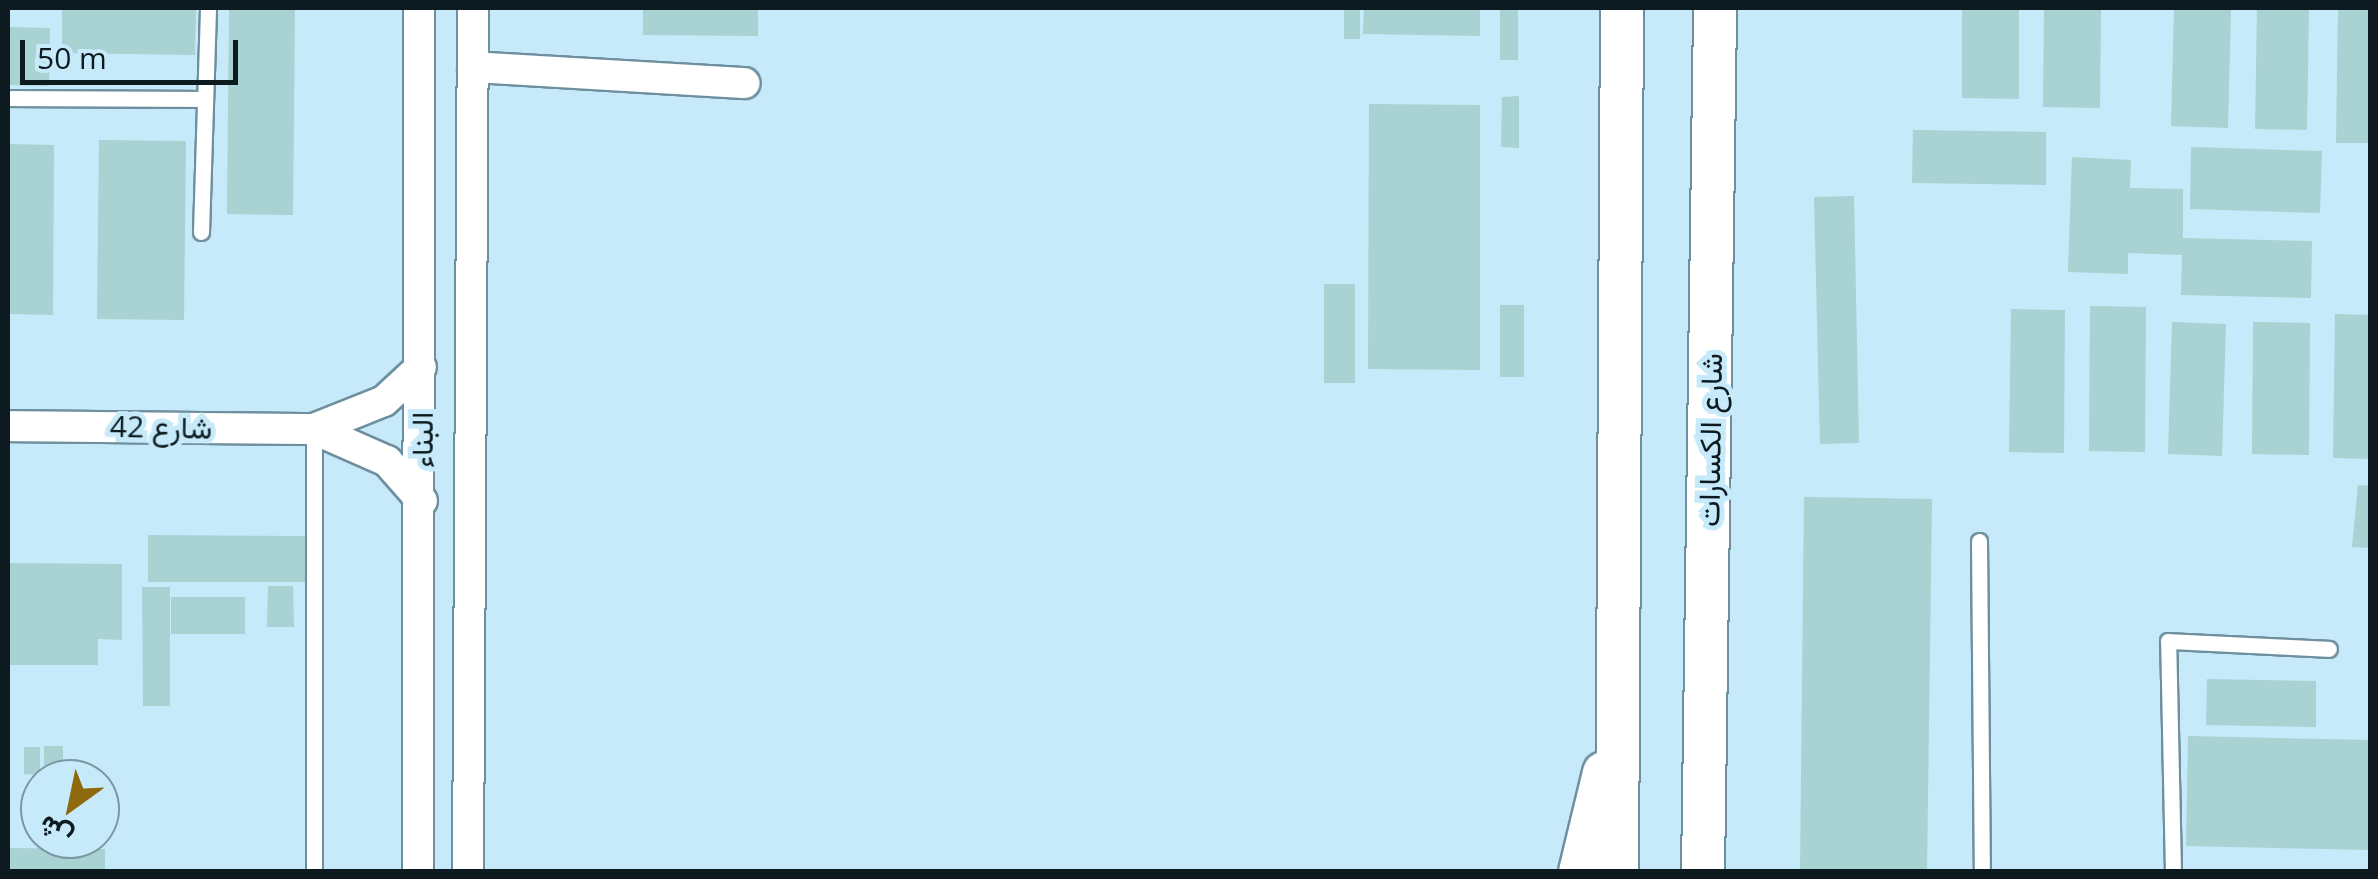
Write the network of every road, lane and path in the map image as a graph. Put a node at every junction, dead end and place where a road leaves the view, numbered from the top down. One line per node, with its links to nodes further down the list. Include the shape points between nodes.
1 (208, 8): 11 (lane)
2 (419, 8): 13 (street, البناء)
3 (473, 8): 7 (street, البناء)
4 (1622, 8): 19 (street)
5 (1715, 8): 8 (street, شارع الكسارات)
6 (1735, 8): 8 (street)
7 (473, 67): 9 (street); 23 (street, البناء)
8 (1715, 78): 20 (street, شارع الكسارات)
9 (744, 83)
10 (8, 98): 11 (lane)
11 (204, 99): 12 (lane)
12 (201, 232)
13 (421, 367): 15 (street, شارع 42, via 384,400); 16 (street, البناء)
14 (8, 426): 15 (street, شارع 42)
15 (314, 429): 16 (street, شارع 42, via 387,460); 21 (lane)
16 (422, 501): 22 (street, البناء)
17 (1979, 542): 28 (lane)
18 (2328, 649): 29 (lane, via 2168,640)
19 (1621, 720): 24 (street); 25 (street)
20 (1705, 817): 26 (street, شارع الكسارات); 27 (street)
21 (314, 872)
22 (418, 872)
23 (468, 872)
24 (1580, 872)
25 (1617, 872)
26 (1703, 872)
27 (1724, 872)
28 (1982, 872)
29 (2172, 872)

